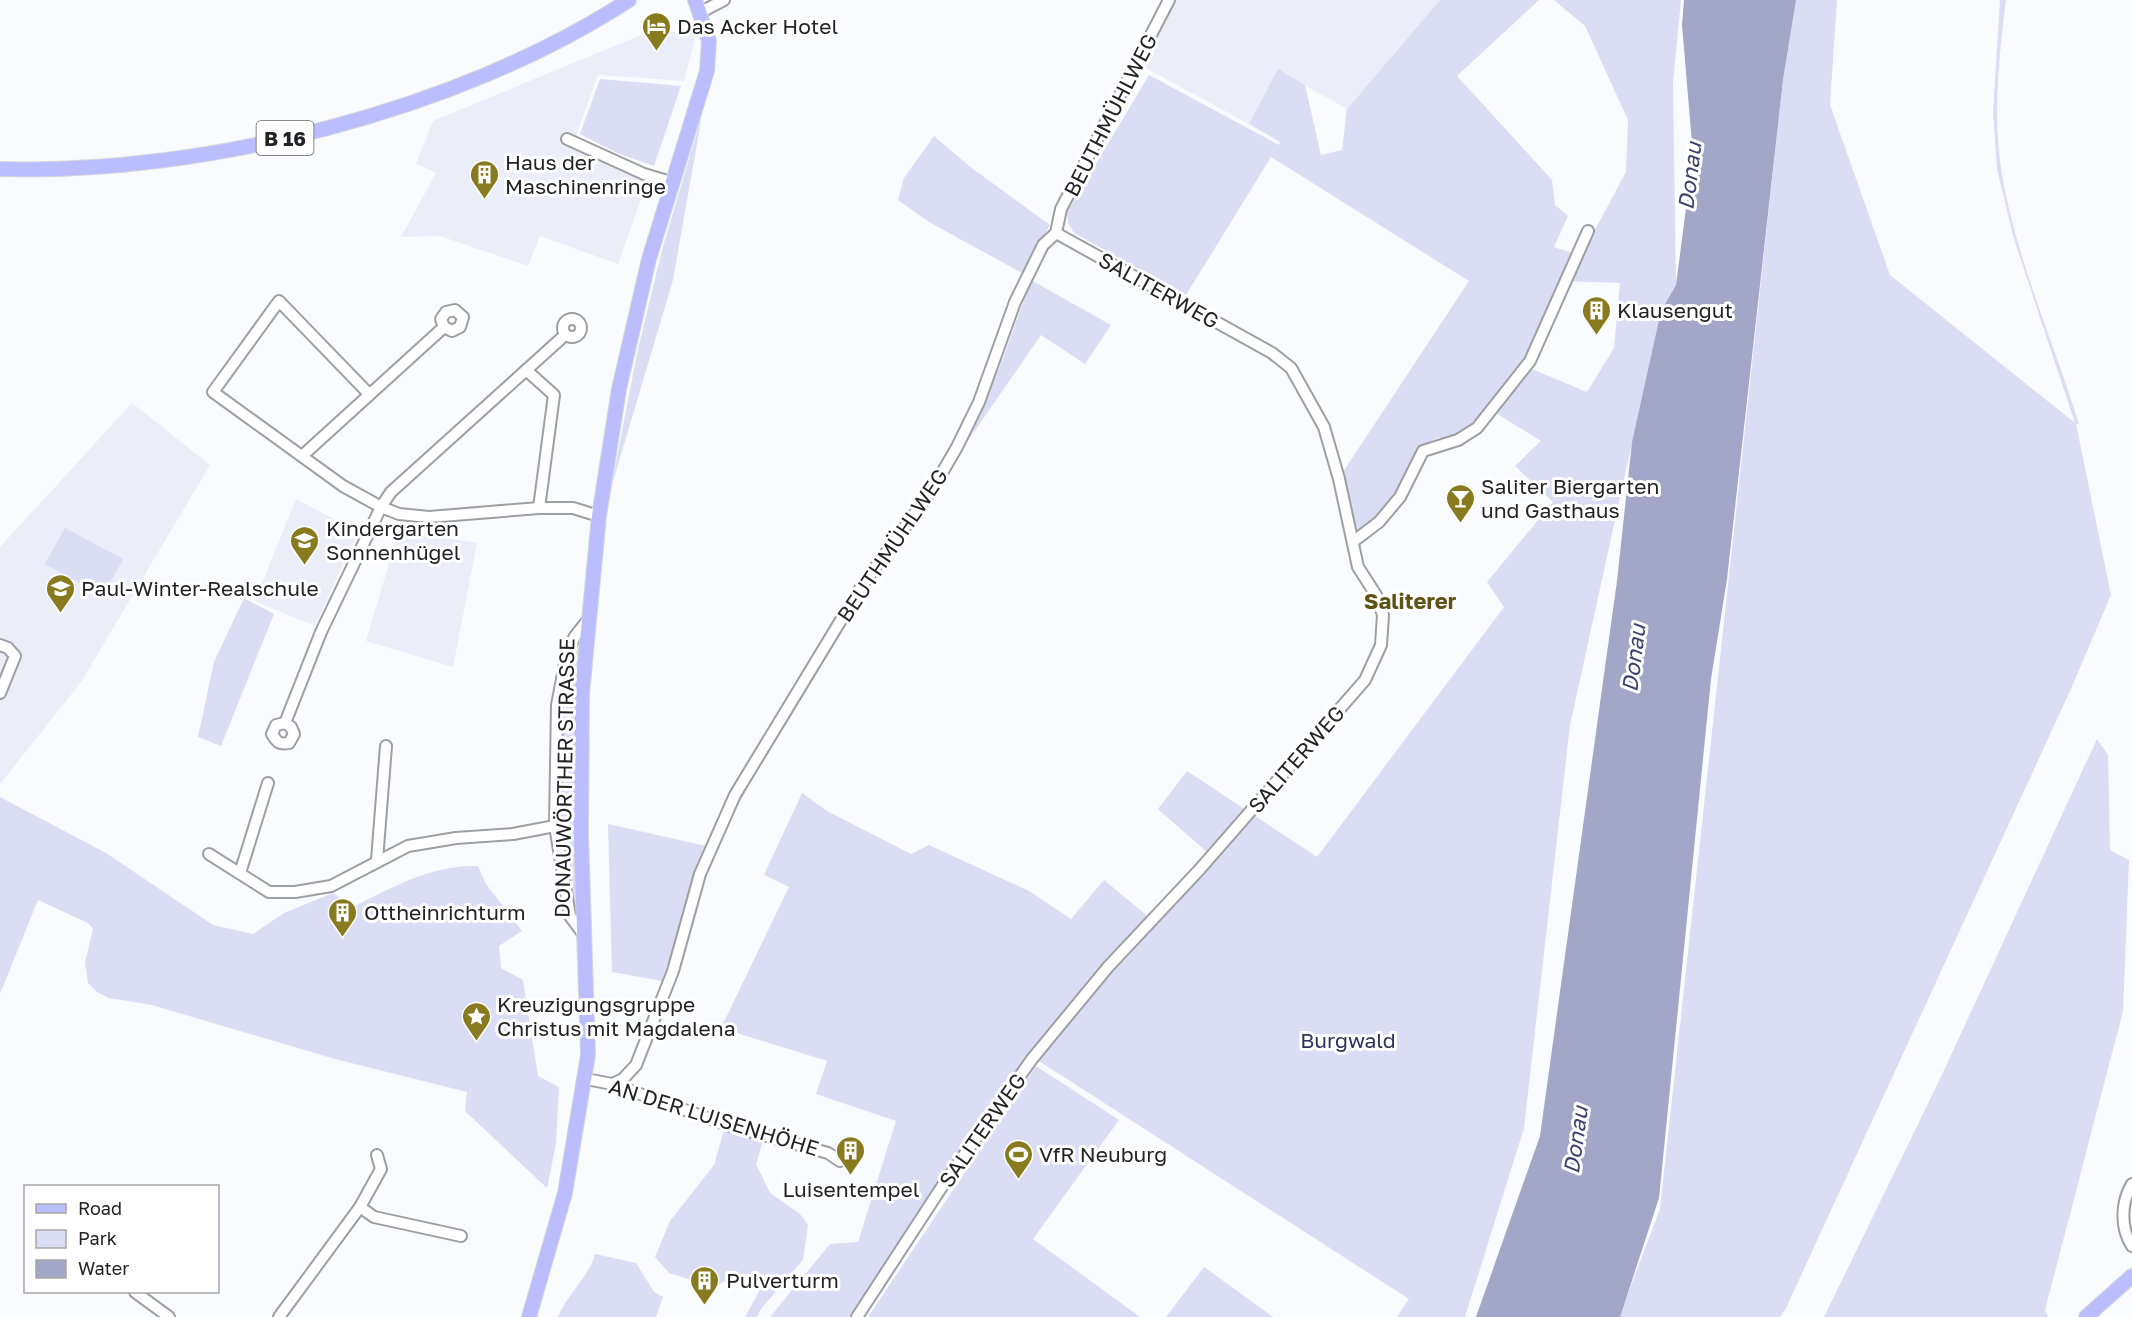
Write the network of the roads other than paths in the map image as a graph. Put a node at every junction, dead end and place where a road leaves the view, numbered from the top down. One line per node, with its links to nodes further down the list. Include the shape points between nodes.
1 (629, 0): 6 (main road, B 16, via 556,43 509,63 412,102 300,135 100,167)
2 (724, 0): 4 (street)
3 (1169, 0): 9 (street, BEUTHMÜHLWEG, via 1061,208)
4 (696, 3): 7 (main road, DONAUWÖRTHER STRASSE, via 709,41 706,71)
5 (567, 139): 7 (street)
6 (0, 169)
7 (671, 182): 17 (main road, DONAUWÖRTHER STRASSE, via 620,389)
8 (1588, 231): 18 (street, via 1530,361 1477,428 1458,440 1423,451 1400,497 1380,522)
9 (1056, 233): 18 (street, SALITERWEG, via 1272,353 1291,368 1324,427); 31 (street, BEUTHMÜHLWEG, via 1043,245 1015,302 979,402 957,447 932,490 861,587 735,795 700,874 673,971 636,1065)
10 (444, 327): 13 (street)
11 (565, 335): 12 (street)
12 (526, 370): 15 (street, via 391,492); 16 (street, via 554,395)
13 (369, 394): 14 (street); 14 (street, via 279,301 213,392)
14 (302, 456): 15 (street)
15 (381, 507): 16 (street, via 399,514 429,517); 22 (street, via 321,632)
16 (539, 508): 17 (street, via 573,508)
17 (599, 516): 19 (main road, DONAUWÖRTHER STRASSE)
18 (1354, 541): 43 (street, SALITERWEG, via 1358,567 1376,595 1383,615 1381,645 1365,680 1108,967 1032,1059)
19 (587, 621): 25 (street, DONAUWÖRTHER STRASSE, via 567,653 557,705); 29 (main road, DONAUWÖRTHER STRASSE, via 582,718)
20 (0, 645): 21 (street, via 15,656)
21 (0, 693)
22 (285, 723)
23 (386, 746): 27 (street)
24 (268, 783): 28 (street)
25 (555, 826): 27 (street, via 408,846); 29 (street, DONAUWÖRTHER STRASSE, via 570,916)
26 (208, 854): 28 (street)
27 (377, 860): 28 (street, via 331,886 295,892 269,892)
28 (240, 873)
29 (584, 935): 30 (main road, DONAUWÖRTHER STRASSE)
30 (586, 1079): 31 (street, AN DER LUISENHÖHE); 42 (main road, DONAUWÖRTHER STRASSE, via 565,1193)
31 (612, 1084): 33 (street, AN DER LUISENHÖHE, via 727,1125 835,1156)
32 (377, 1155): 35 (street, via 381,1169)
33 (840, 1161)
34 (2132, 1184): 37 (street, via 2123,1200 2124,1225)
35 (360, 1207): 36 (street, via 374,1217); 41 (street)
36 (461, 1236)
37 (2132, 1246)
38 (2132, 1275): 44 (main road)
39 (136, 1293): 40 (street)
40 (170, 1317)
41 (279, 1317)
42 (529, 1317)
43 (857, 1317)
44 (2086, 1317)

